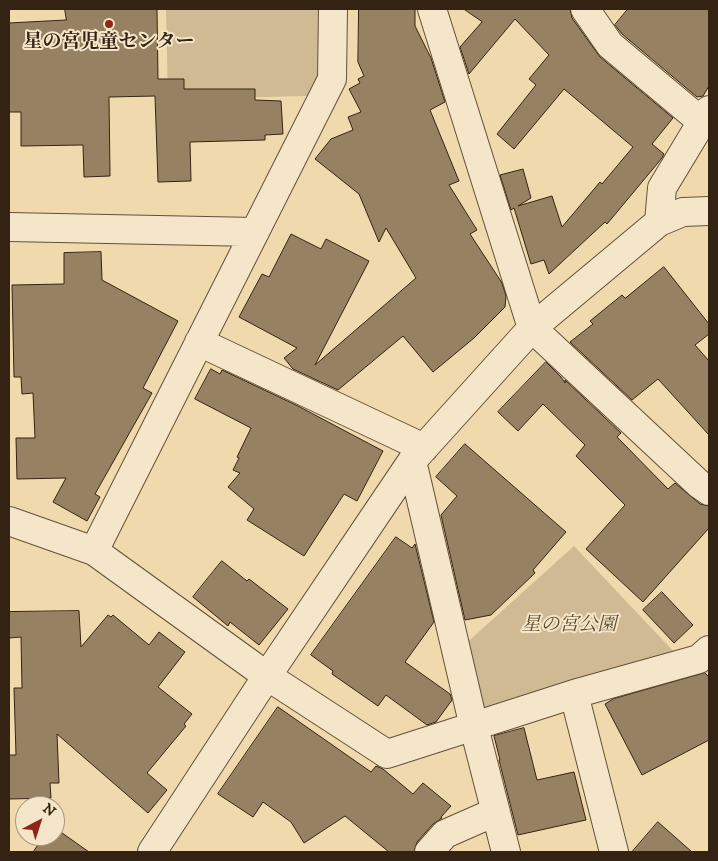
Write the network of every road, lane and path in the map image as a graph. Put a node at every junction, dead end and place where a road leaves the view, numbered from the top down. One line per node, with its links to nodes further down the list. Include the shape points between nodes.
1 (333, 9): 8 (street, via 332,78)
2 (432, 9): 9 (street)
3 (584, 9): 4 (street, via 610,45)
4 (706, 116): 6 (street, via 662,188)
5 (709, 211): 6 (street, via 683,212)
6 (659, 222): 9 (street)
7 (9, 227): 8 (street)
8 (254, 232): 10 (street)
9 (532, 328): 11 (street); 12 (street)
10 (199, 342): 11 (street); 14 (street)
11 (418, 454): 16 (street); 18 (street)
12 (709, 491)
13 (9, 521): 14 (street)
14 (94, 551): 16 (street)
15 (709, 650): 17 (street, via 699,659)
16 (267, 676): 18 (street, via 387,754); 20 (street)
17 (574, 694): 18 (street); 23 (street)
18 (474, 727): 19 (street)
19 (495, 812): 21 (street, via 445,834); 22 (street)
20 (152, 852)
21 (429, 852)
22 (506, 852)
23 (614, 852)

